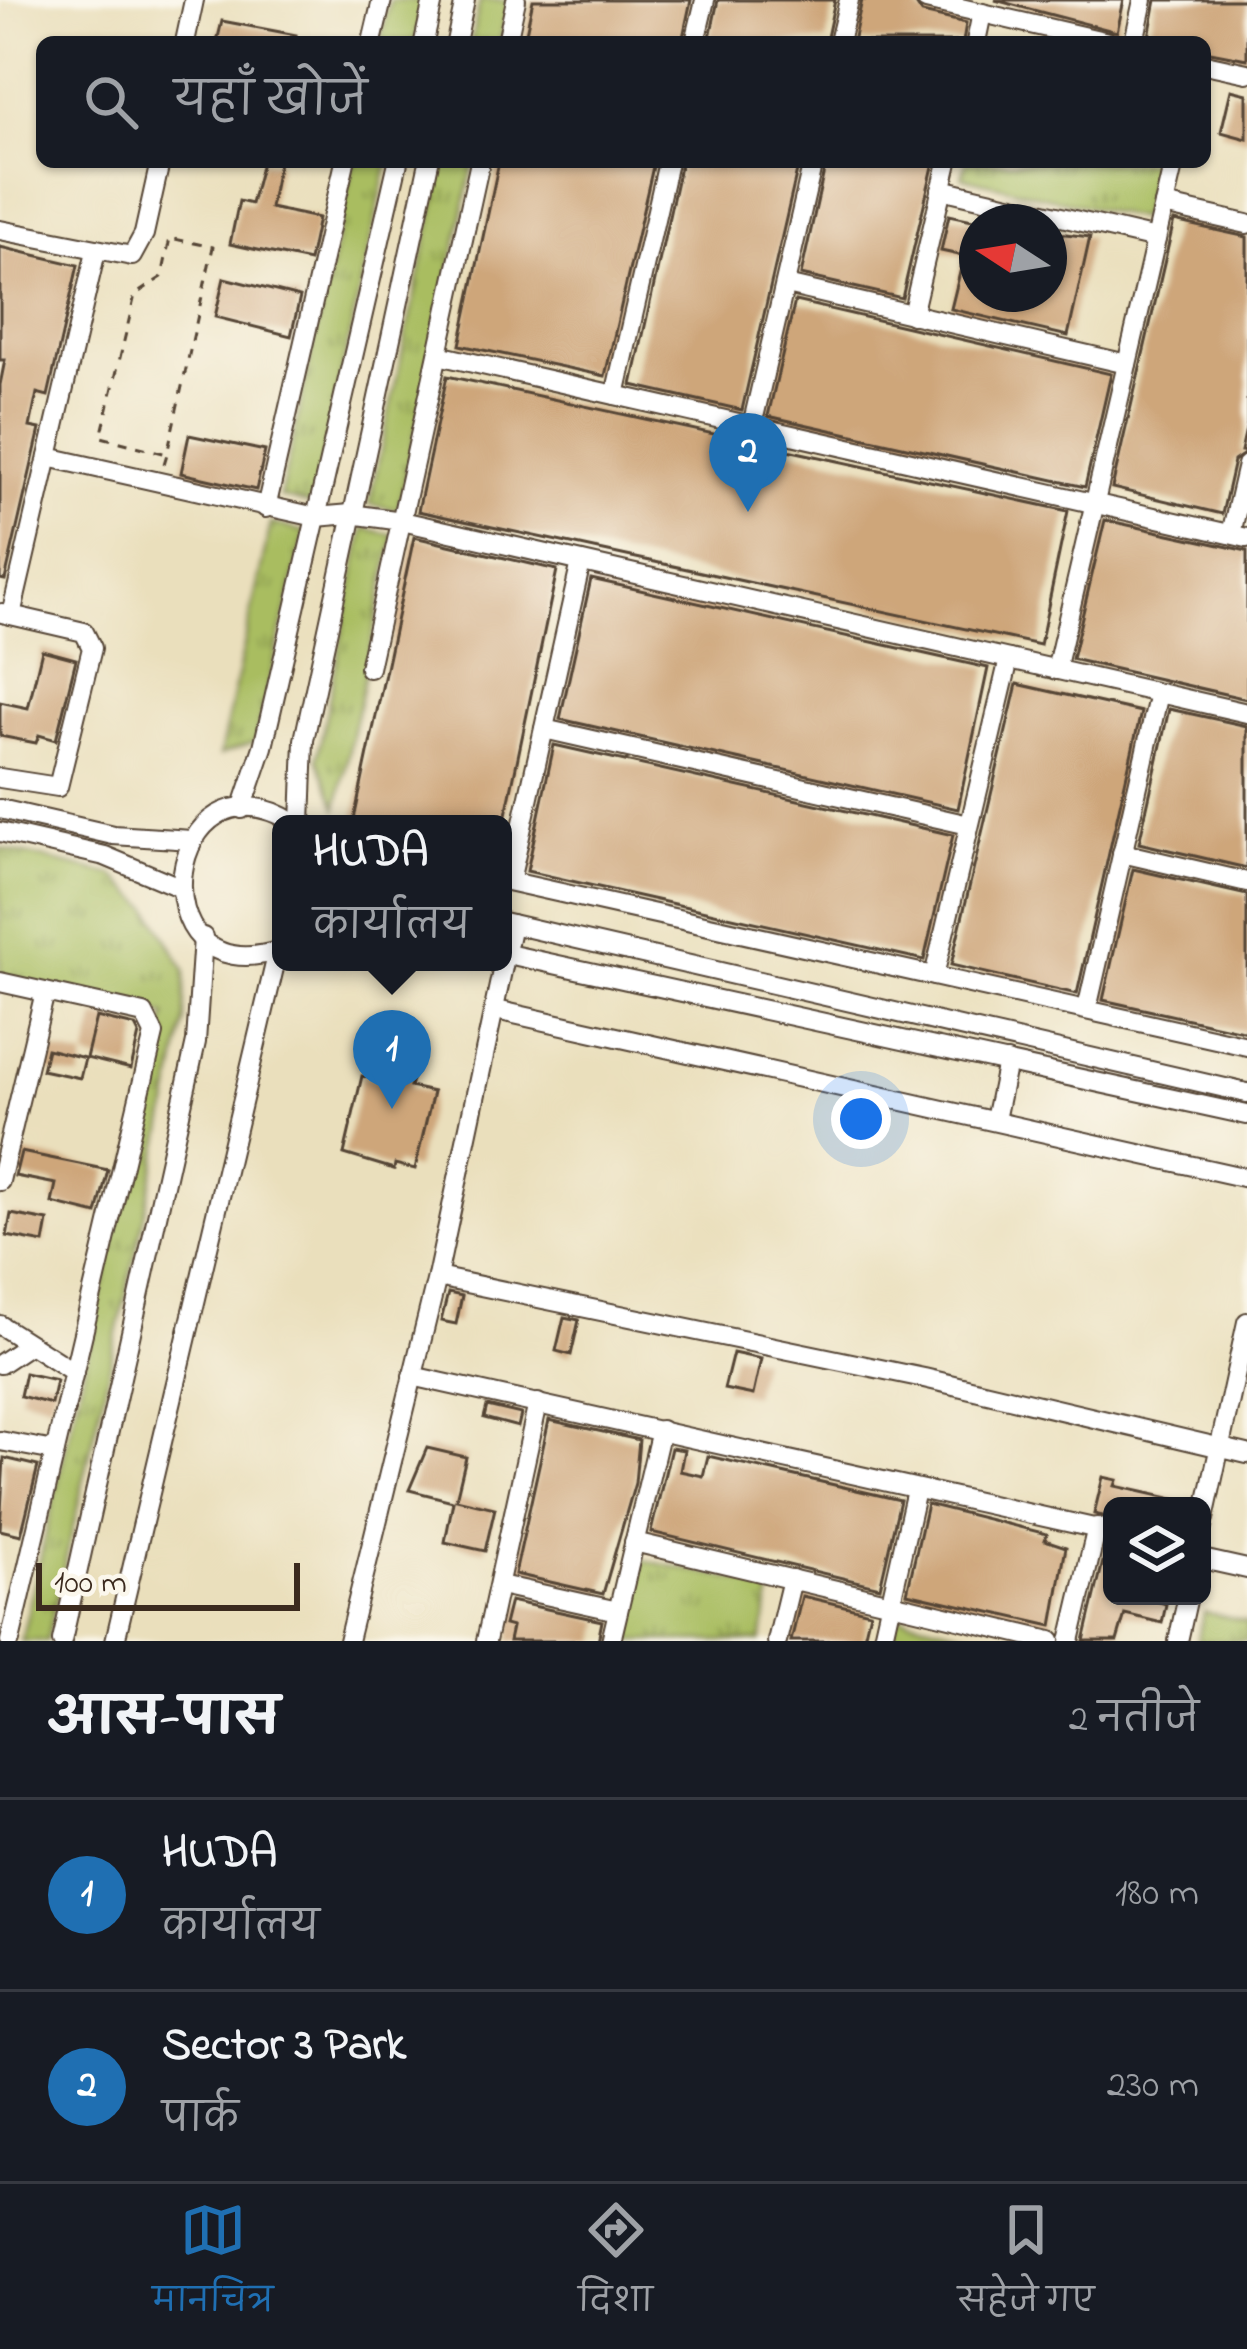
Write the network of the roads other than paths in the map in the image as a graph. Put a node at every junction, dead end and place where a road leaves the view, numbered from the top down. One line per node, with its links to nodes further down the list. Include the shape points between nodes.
1 (194, 0): 11 (street)
2 (382, 0): 12 (street)
3 (434, 0): 13 (street)
4 (465, 0): 14 (street)
5 (516, 0): 15 (street)
6 (704, 0): 16 (street)
7 (849, 0): 17 (street)
8 (926, 0): 10 (street)
9 (1143, 0): 20 (street)
10 (982, 13): 18 (street); 19 (street)
11 (186, 36)
12 (373, 36)
13 (425, 36)
14 (457, 36)
15 (508, 36)
16 (696, 36)
17 (840, 36)
18 (977, 36)
19 (1082, 36)
20 (1135, 36)
21 (1211, 65): 22 (street)
22 (1247, 74)
23 (159, 168): 37 (street, via 140,248 122,256)
24 (344, 168): 47 (street)
25 (397, 168): 49 (street)
26 (428, 168): 48 (street)
27 (479, 168): 40 (street)
28 (667, 168): 42 (street)
29 (812, 168): 38 (street)
30 (946, 168): 32 (street)
31 (1173, 168): 33 (street)
32 (941, 189): 36 (street); 39 (street)
33 (1164, 205): 34 (street); 36 (street)
34 (1247, 224)
35 (0, 230): 37 (street)
36 (1156, 239): 41 (street)
37 (96, 251): 44 (street)
38 (786, 285): 39 (street); 43 (street)
39 (912, 316): 41 (street)
40 (438, 355): 42 (street); 50 (street)
41 (1127, 364): 46 (street)
42 (615, 395): 43 (street)
43 (752, 426): 46 (street)
44 (49, 457): 47 (street); 53 (street)
45 (1247, 465): 51 (street)
46 (1094, 504): 51 (street); 56 (street)
47 (266, 508): 49 (street)
48 (351, 514): 49 (street); 50 (street); 64 (street, via 304,740)
49 (316, 517): 62 (street)
50 (402, 521): 52 (street); 55 (street)
51 (1239, 536)
52 (581, 562): 54 (street); 59 (street)
53 (6, 614): 60 (street, via 84,632 92,648 58,787)
54 (1009, 659): 56 (street); 65 (street)
55 (369, 668)
56 (1056, 670): 57 (street)
57 (1160, 694): 58 (street); 68 (street)
58 (1247, 713)
59 (544, 728): 65 (street); 69 (street)
60 (0, 778)
61 (0, 809): 67 (street, via 113,835)
62 (242, 809): 63 (street); 67 (street)
63 (277, 815)
64 (299, 815)
65 (969, 825): 79 (street)
66 (0, 832): 72 (street, via 105,856)
67 (192, 840): 72 (street)
68 (1122, 854): 71 (street); 82 (street)
69 (512, 860)
70 (512, 882): 79 (street)
71 (1247, 882)
72 (179, 887): 74 (street)
73 (512, 924): 86 (street)
74 (203, 938): 75 (street, via 239,955); 118 (street, via 196,1042)
75 (272, 951)
76 (512, 955): 85 (street)
77 (275, 971): 119 (street)
78 (503, 971): 83 (street)
79 (934, 976): 82 (street)
80 (0, 982): 81 (street)
81 (45, 992): 87 (street); 97 (street, via 153,1022)
82 (1087, 1009): 84 (street)
83 (496, 1010): 89 (street); 92 (street)
84 (1247, 1046)
85 (1006, 1062): 88 (street); 89 (street)
86 (1247, 1093)
87 (8, 1103): 91 (street)
88 (1247, 1114)
89 (995, 1120): 90 (street)
90 (1247, 1178)
91 (0, 1181)
92 (436, 1277): 98 (street); 102 (street)
93 (1247, 1322): 102 (street)
94 (0, 1325): 95 (street)
95 (27, 1346): 96 (street); 97 (street)
96 (0, 1364)
97 (74, 1372): 103 (street)
98 (412, 1376): 99 (street); 120 (street)
99 (538, 1403): 100 (street); 113 (street)
100 (661, 1430): 105 (street); 109 (street)
101 (0, 1441): 103 (street)
102 (1217, 1448): 104 (street); 106 (street)
103 (55, 1451): 117 (street)
104 (1247, 1454)
105 (916, 1490): 107 (street); 114 (street)
106 (1208, 1497)
107 (1103, 1530)
108 (1103, 1533): 126 (street)
109 (634, 1542): 112 (street); 116 (street)
110 (1211, 1561): 111 (street)
111 (1247, 1569)
112 (792, 1580): 114 (street); 123 (street)
113 (500, 1585): 116 (street); 121 (street)
114 (890, 1603): 124 (street); 125 (street)
115 (1186, 1605): 127 (street)
116 (618, 1611): 122 (street)
117 (10, 1641)
118 (62, 1641)
119 (115, 1641)
120 (348, 1641)
121 (486, 1641)
122 (611, 1641)
123 (777, 1641)
124 (882, 1641)
125 (1051, 1641)
126 (1070, 1641)
127 (1178, 1641)

